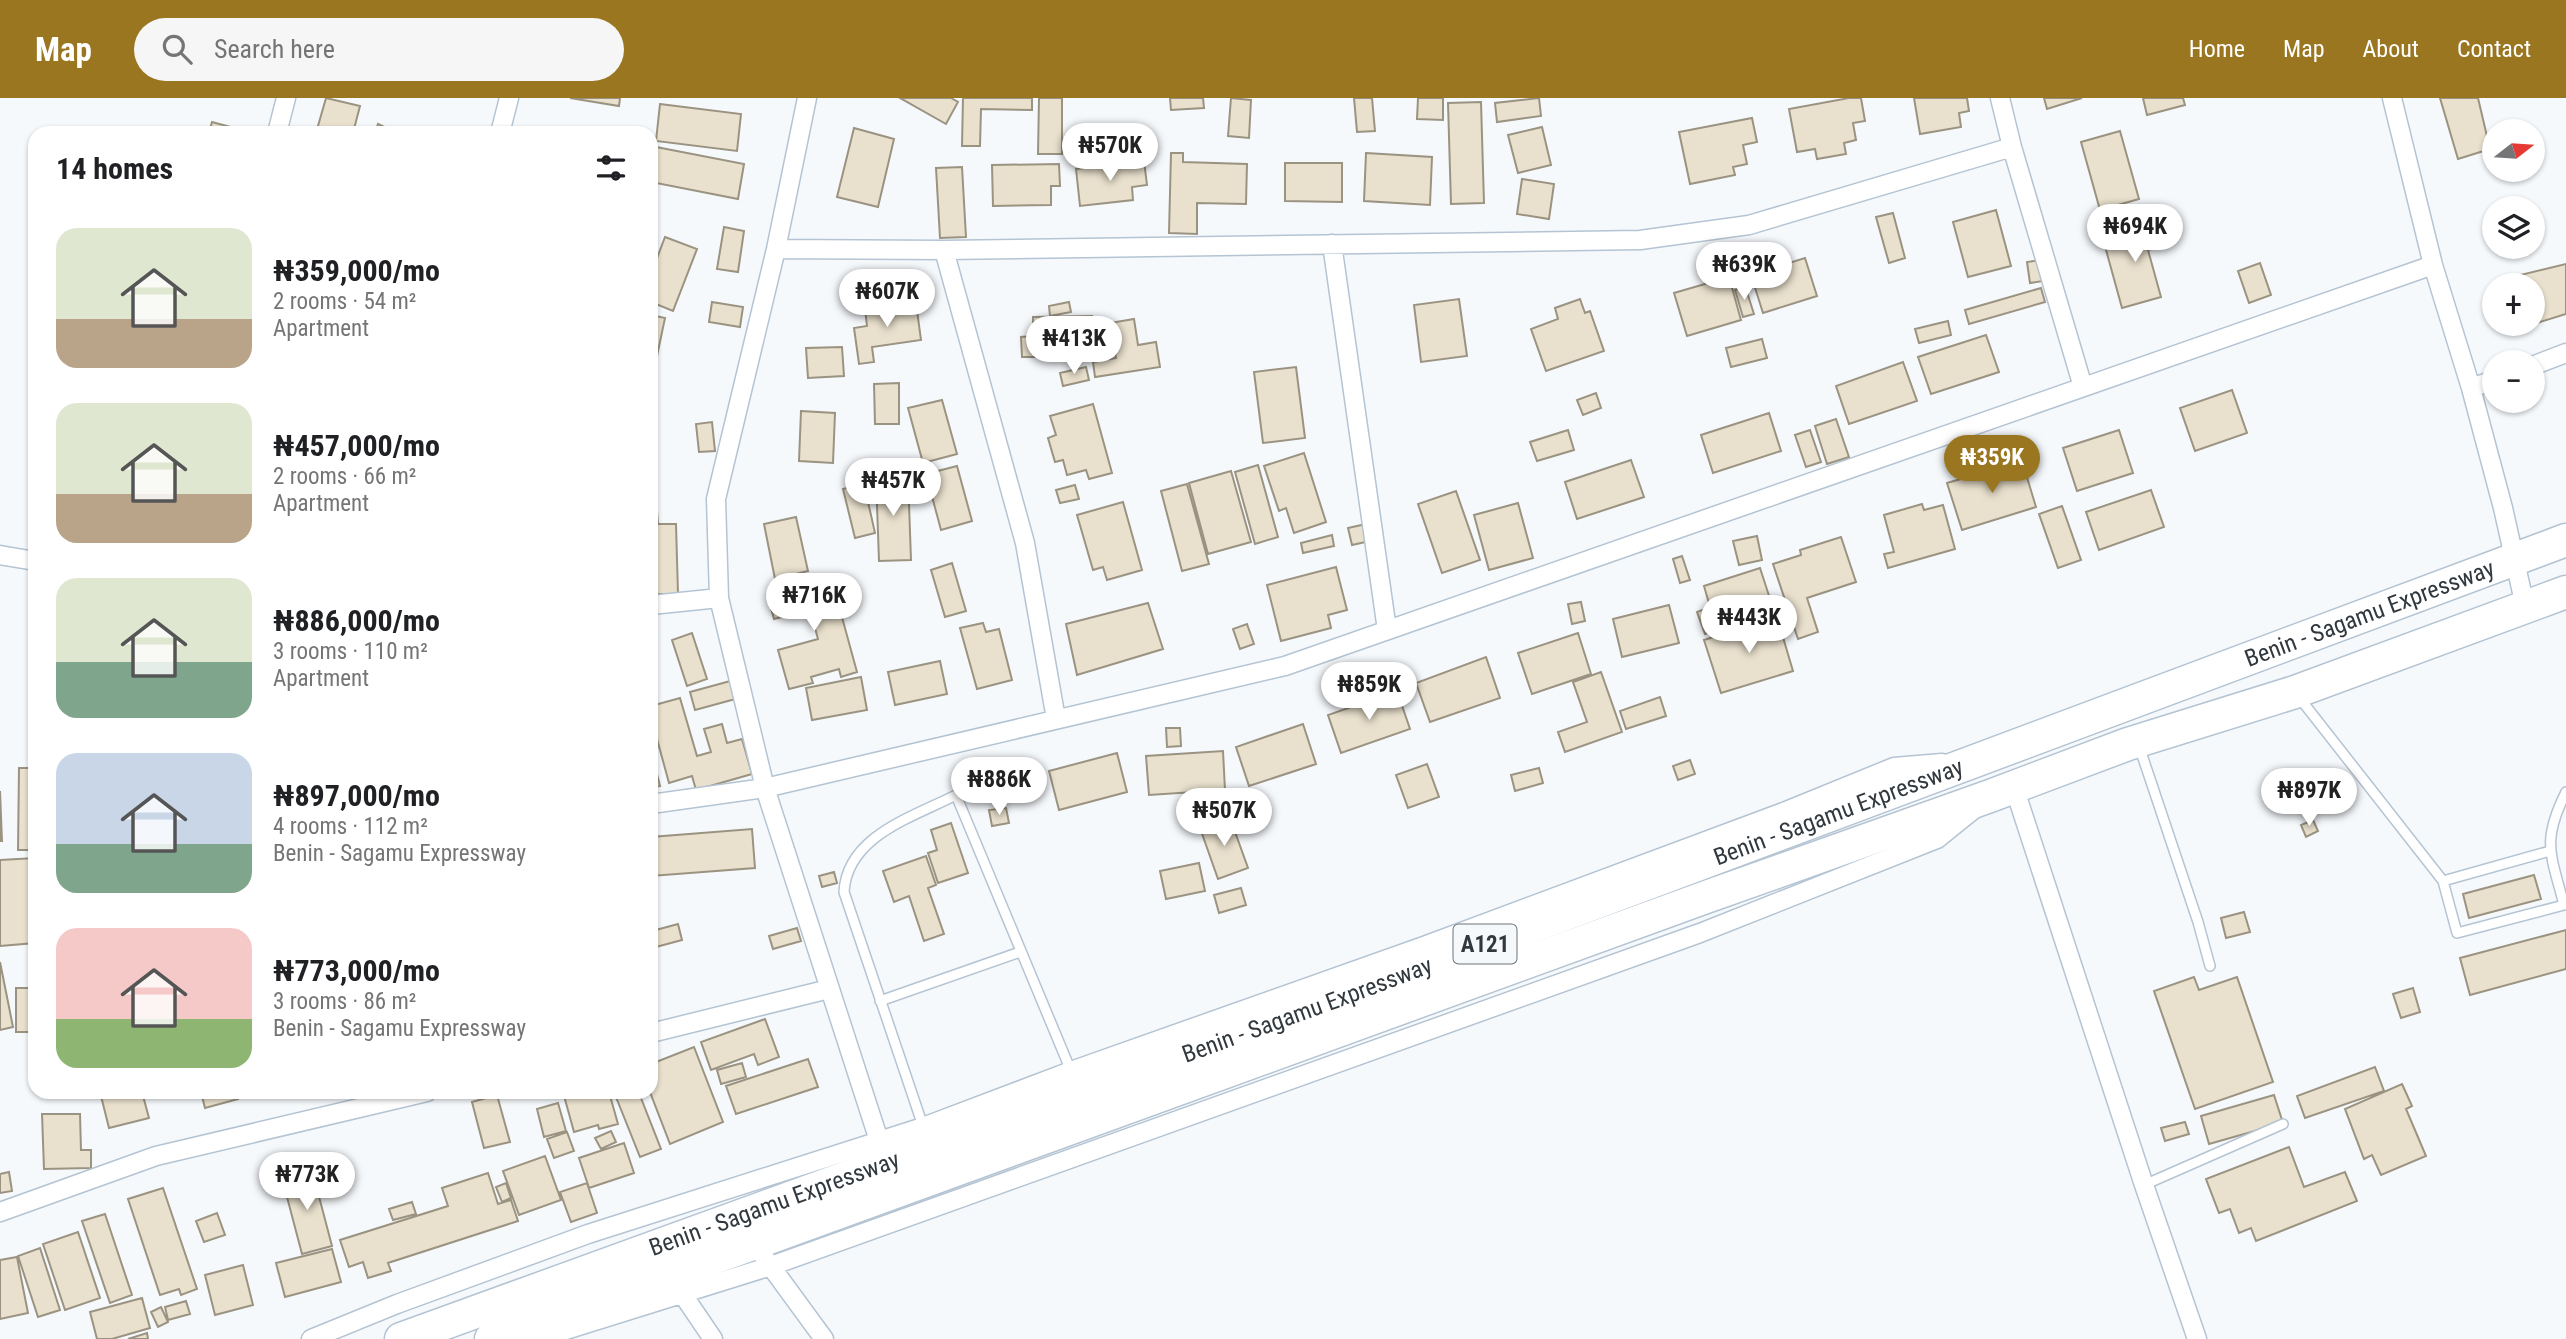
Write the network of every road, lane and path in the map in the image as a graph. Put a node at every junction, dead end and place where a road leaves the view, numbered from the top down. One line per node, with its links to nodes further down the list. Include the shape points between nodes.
1 (286, 98): 6 (street)
2 (509, 98): 7 (street)
3 (807, 98): 10 (street)
4 (2000, 98): 8 (street)
5 (2392, 98): 12 (street)
6 (278, 126)
7 (502, 126)
8 (2012, 147): 9 (street, via 1749,225 1640,240); 16 (street)
9 (1332, 244): 11 (street); 26 (street)
10 (776, 249): 11 (street); 23 (street, via 716,499)
11 (944, 250): 28 (street, via 1025,543)
12 (2433, 265): 16 (street); 17 (street)
13 (2566, 353): 14 (street)
14 (2545, 361)
15 (2482, 384): 17 (street)
16 (2083, 387): 26 (street)
17 (2471, 388): 20 (street)
18 (2566, 540): 20 (highway, Benin - Sagamu Expressway / A121)
19 (0, 555): 21 (street)
20 (2515, 558): 25 (street); 30 (highway, Benin - Sagamu Expressway / A121)
21 (28, 560)
22 (2566, 592): 25 (highway, A121)
23 (719, 598): 24 (street); 31 (street)
24 (658, 604)
25 (2525, 606): 27 (highway, A121)
26 (1387, 630): 28 (street, via 1285,666)
27 (2295, 692): 29 (highway, A121); 36 (lane)
28 (1056, 719): 31 (street)
29 (2138, 741): 32 (highway, A121); 38 (lane)
30 (1980, 759): 42 (street, via 1894,768 1424,946); 45 (highway, Benin - Sagamu Expressway / A121, via 1351,994)
31 (765, 788): 34 (street); 39 (street)
32 (2002, 792): 47 (street); 49 (highway, A121, via 1706,897)
33 (2566, 792): 35 (lane, via 2549,836)
34 (658, 803)
35 (2550, 851): 36 (lane); 36 (lane, via 2564,905 2457,933)
36 (2443, 881)
37 (1020, 952): 40 (lane); 40 (lane, via 956,795 881,832 854,857 845,876 844,892); 42 (lane)
38 (2210, 966)
39 (829, 989): 41 (street); 46 (street)
40 (880, 1001): 45 (lane)
41 (658, 1031)
42 (1071, 1071): 45 (street)
43 (397, 1099): 48 (street, via 156,1156)
44 (2283, 1124): 47 (lane)
45 (927, 1137): 46 (highway, Benin - Sagamu Expressway / A121)
46 (883, 1152): 51 (street, via 588,1234); 52 (highway, Benin - Sagamu Expressway / A121)
47 (2144, 1185): 57 (street)
48 (0, 1212)
49 (762, 1255): 50 (highway, A121); 56 (street)
50 (676, 1284): 53 (highway, A121); 54 (street); 55 (street)
51 (311, 1339)
52 (401, 1339)
53 (491, 1339)
54 (537, 1339)
55 (713, 1339)
56 (824, 1339)
57 (2197, 1339)

